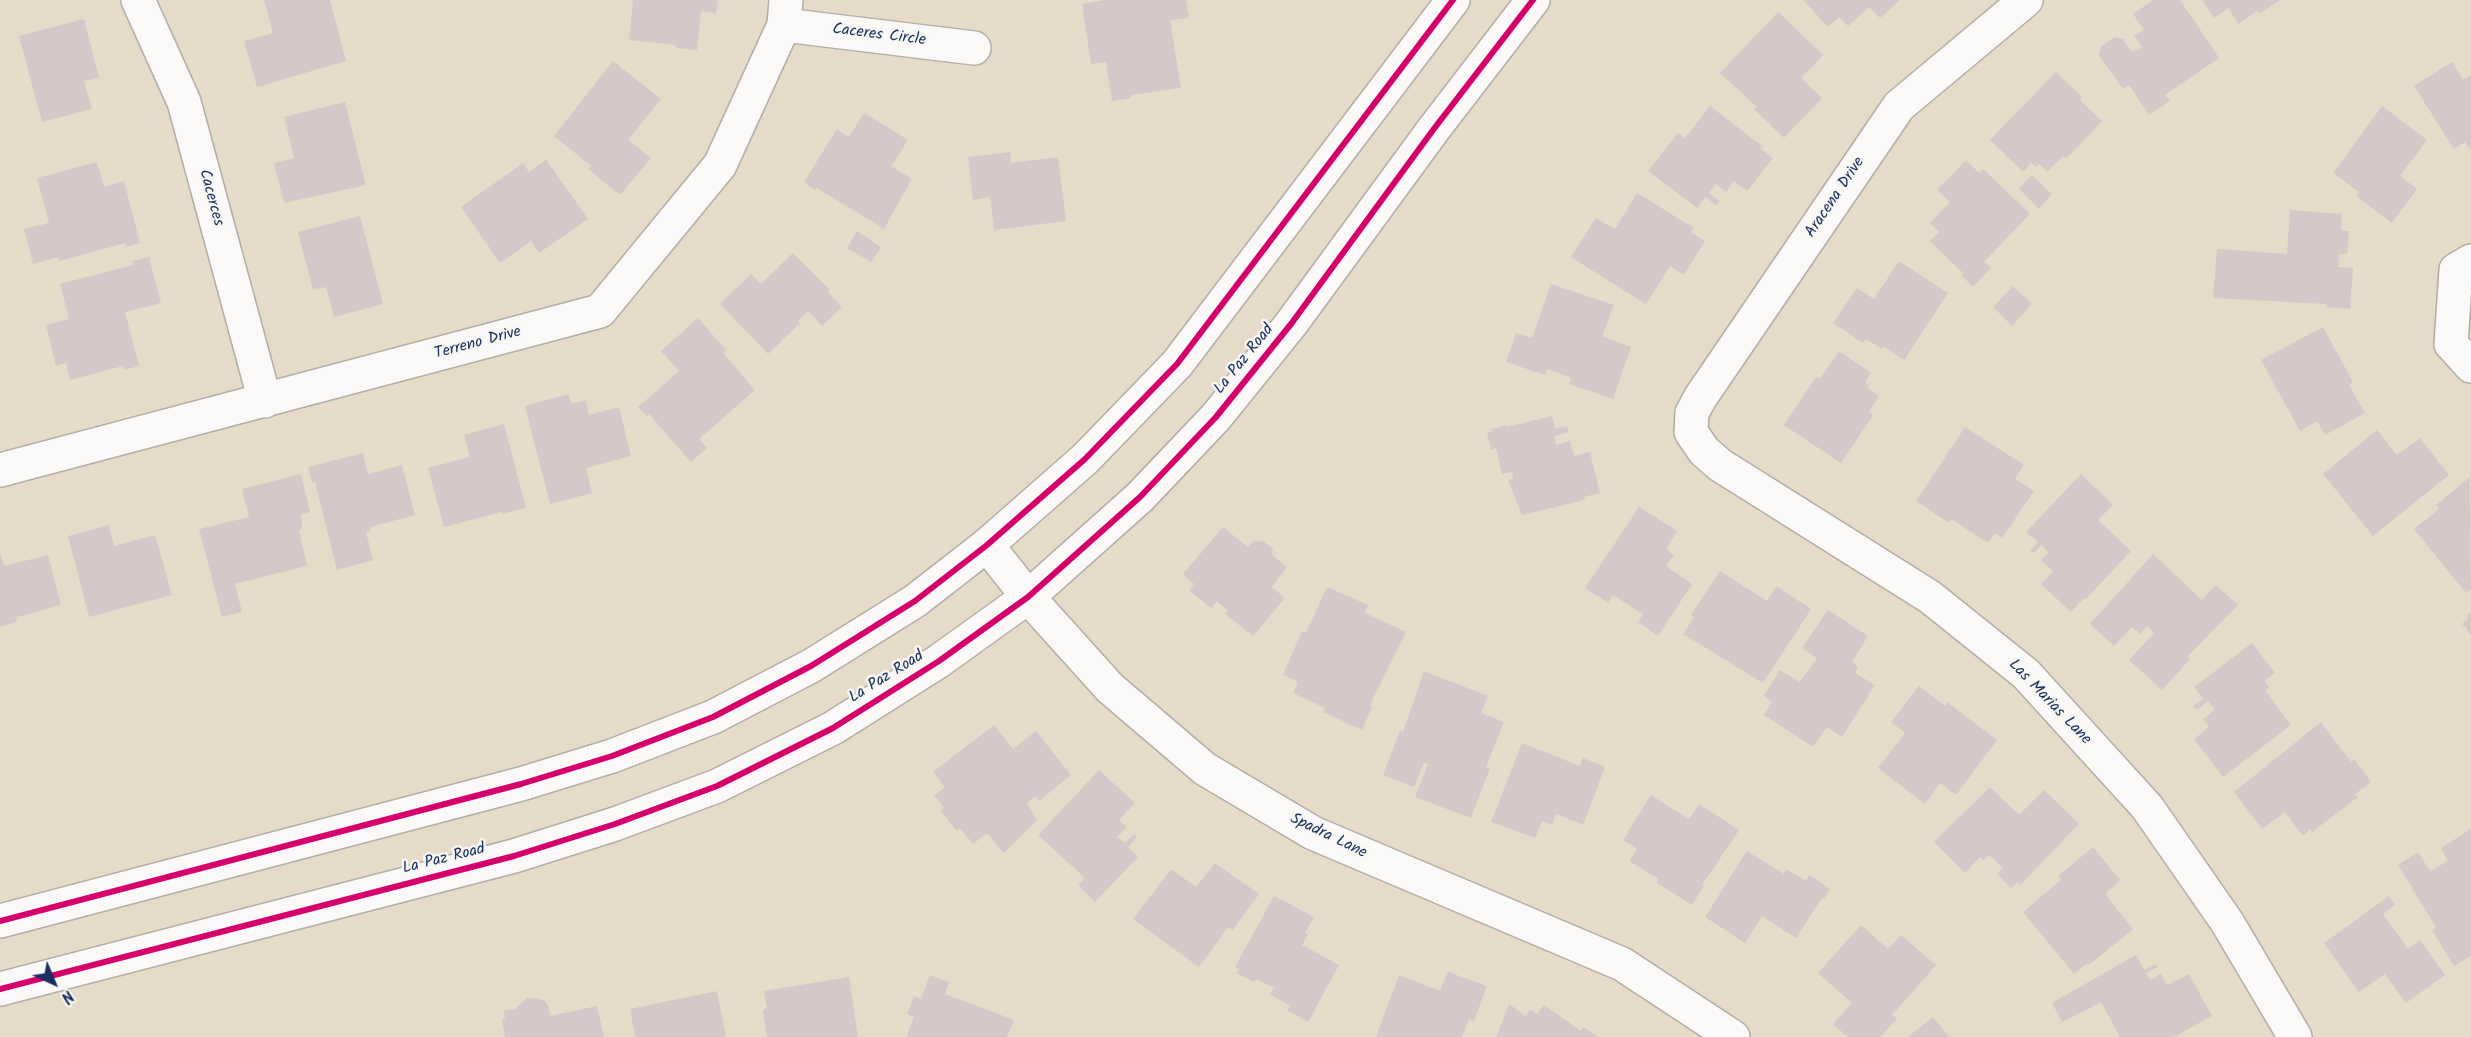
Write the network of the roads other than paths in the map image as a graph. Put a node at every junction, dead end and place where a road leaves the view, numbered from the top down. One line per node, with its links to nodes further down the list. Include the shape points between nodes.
1 (138, 0): 9 (street, Cacerces, via 184,102)
2 (1453, 0): 12 (street, via 1177,364 1085,459)
3 (1533, 0): 13 (street, La Paz Road, via 1291,324 1216,417 1140,497)
4 (2026, 0): 10 (street, Aracena Drive, via 1899,106 1700,398 1692,413)
5 (785, 13): 6 (street, Caceres Circle); 9 (street, Terreno Drive, via 720,165 600,311)
6 (974, 48)
7 (2464, 266): 8 (street, via 2451,344)
8 (2471, 366)
9 (265, 401): 11 (street, Terreno Drive)
10 (1691, 432): 17 (street, Las Marias Lane, via 1720,465 1930,597 2026,674 2147,807 2227,922)
11 (0, 470)
12 (987, 545): 13 (street, Spadra Lane); 14 (street, via 915,601 811,666 702,722 612,756 520,784)
13 (1028, 597): 15 (street, La Paz Road, via 939,661 833,728 717,786 514,856); 16 (street, Spadra Lane, via 1110,688 1205,769 1313,833 1622,964)
14 (0, 921)
15 (0, 989)
16 (1733, 1037)
17 (2295, 1037)

